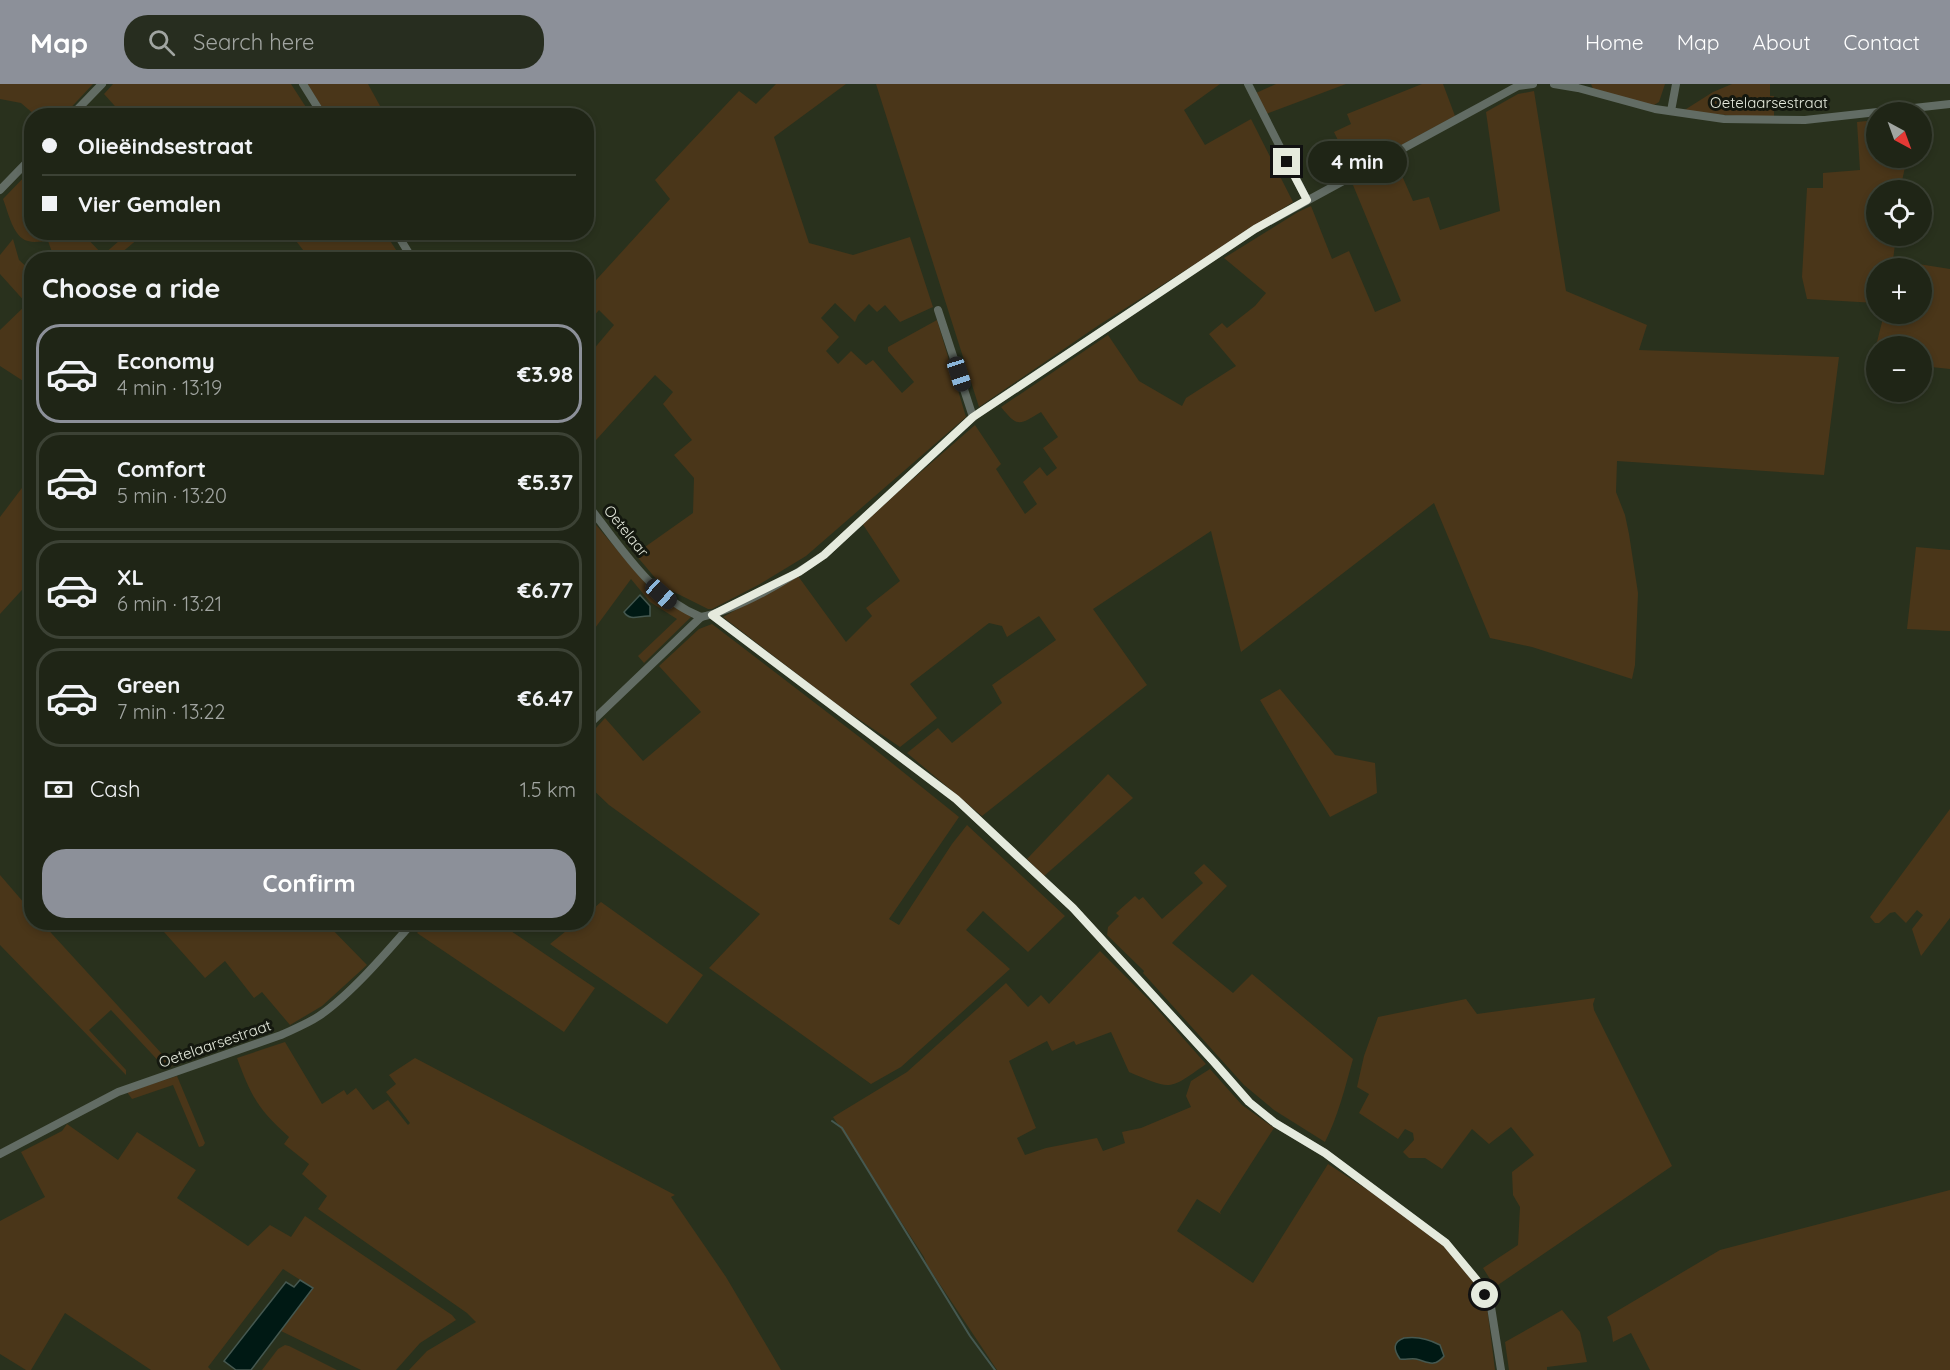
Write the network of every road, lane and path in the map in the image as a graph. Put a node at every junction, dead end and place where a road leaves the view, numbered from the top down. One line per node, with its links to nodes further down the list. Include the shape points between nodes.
1 (102, 84): 8 (street)
2 (303, 84): 9 (street)
3 (1248, 84): 13 (street)
4 (1533, 84): 13 (street, via 1518,86)
5 (1554, 84): 10 (street, Oetelaarsestraat)
6 (1676, 84): 10 (street)
7 (1950, 104): 10 (street, Oetelaarsestraat, via 1805,120 1724,119)
8 (79, 108)
9 (318, 108)
10 (1671, 111)
11 (24, 165): 12 (street)
12 (0, 190)
13 (1307, 200): 15 (street, via 1255,229)
14 (938, 310): 15 (street)
15 (973, 417): 17 (street, via 824,555 799,572)
16 (594, 513): 18 (street, Oetelaar, via 652,585 670,602)
17 (712, 615): 18 (street); 22 (street, via 956,799 1073,908 1249,1102 1446,1243 1480,1284 1491,1307)
18 (701, 617): 19 (street)
19 (594, 719)
20 (406, 930): 21 (street, Oetelaarsestraat, via 344,994 302,1026 118,1092)
21 (0, 1154)
22 (1501, 1370)

